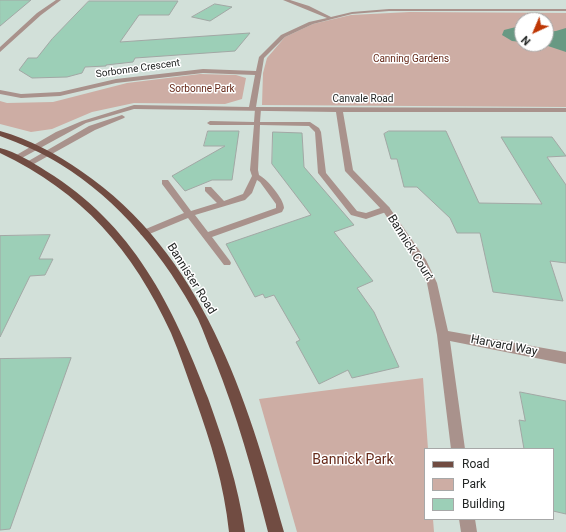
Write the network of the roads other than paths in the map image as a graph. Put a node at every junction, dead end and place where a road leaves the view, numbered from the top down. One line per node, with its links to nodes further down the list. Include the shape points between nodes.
1 (59, 0): 5 (street, via 39,14)
2 (285, 0): 4 (street)
3 (566, 10): 4 (street, via 389,10)
4 (329, 18): 6 (street, via 283,36 261,58)
5 (0, 50)
6 (257, 73): 7 (street, Sorbonne Crescent, via 203,70 116,81 60,94 21,96); 9 (street)
7 (0, 92)
8 (159, 108): 9 (street, Canvale Road); 15 (street, Canvale Road, via 134,108 110,113 84,122); 17 (street, Canvale Road, via 114,119)
9 (255, 109): 10 (street, Canvale Road); 13 (lane)
10 (339, 109): 11 (street, Canvale Road); 24 (street, Bannick Court, via 349,171)
11 (566, 110)
12 (210, 123): 13 (lane)
13 (257, 123): 20 (lane, via 254,170); 24 (lane, via 305,123 314,126 318,132 322,174 326,181 354,213 366,216)
14 (0, 134): 15 (main road, Bannister Road)
15 (35, 147): 17 (main road, Bannister Road); 18 (street, Canvale Road)
16 (0, 150): 18 (main road)
17 (47, 153): 19 (street, Canvale Road); 26 (main road, Bannister Road, via 112,198)
18 (17, 157): 19 (main road)
19 (29, 163): 33 (main road, via 91,208 128,251 152,287 175,329 206,412 230,488)
20 (256, 176): 23 (lane, via 252,180 248,195); 27 (lane, via 280,204 279,210)
21 (165, 182): 25 (lane)
22 (208, 189): 23 (lane)
23 (222, 204): 25 (lane)
24 (386, 209): 29 (street, Bannick Court, via 432,282)
25 (191, 214): 26 (lane); 27 (lane)
26 (144, 233): 34 (main road, Bannister Road, via 181,282 202,316 237,399)
27 (207, 236): 28 (lane)
28 (227, 263)
29 (443, 335): 30 (street, Harvard Way); 31 (street, Bannick Court)
30 (566, 358)
31 (458, 448)
32 (467, 520): 35 (street)
33 (237, 532)
34 (276, 532)
35 (469, 532)

